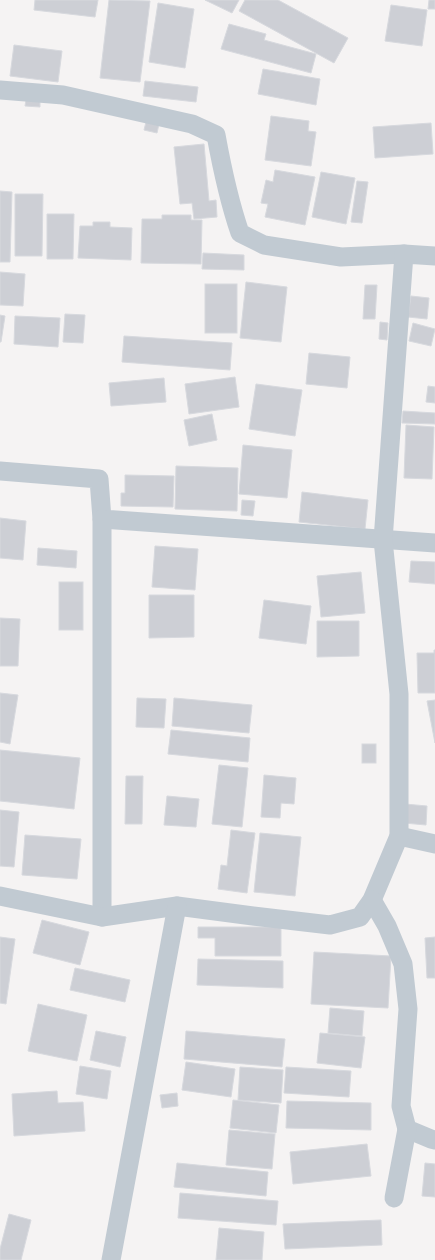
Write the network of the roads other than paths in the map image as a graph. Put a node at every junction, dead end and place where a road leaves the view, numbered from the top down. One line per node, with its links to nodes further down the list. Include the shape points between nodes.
1 (0, 90): 2 (street, via 63,95 192,124 216,135 224,178 240,233 264,246 342,257)
2 (404, 254): 3 (street); 6 (street)
3 (435, 256)
4 (0, 471): 5 (street, via 99,479)
5 (102, 519): 6 (street); 13 (street)
6 (383, 540): 7 (street); 8 (street, via 399,694)
7 (435, 543)
8 (399, 836): 9 (street); 11 (street)
9 (435, 844)
10 (0, 896): 13 (street)
11 (372, 900): 12 (street, via 360,917 330,924); 14 (street, via 387,926 402,964 408,1009 401,1106)
12 (177, 906): 13 (street); 17 (street)
13 (102, 917)
14 (407, 1129): 15 (street); 16 (street)
15 (435, 1140)
16 (394, 1198)
17 (111, 1260)

